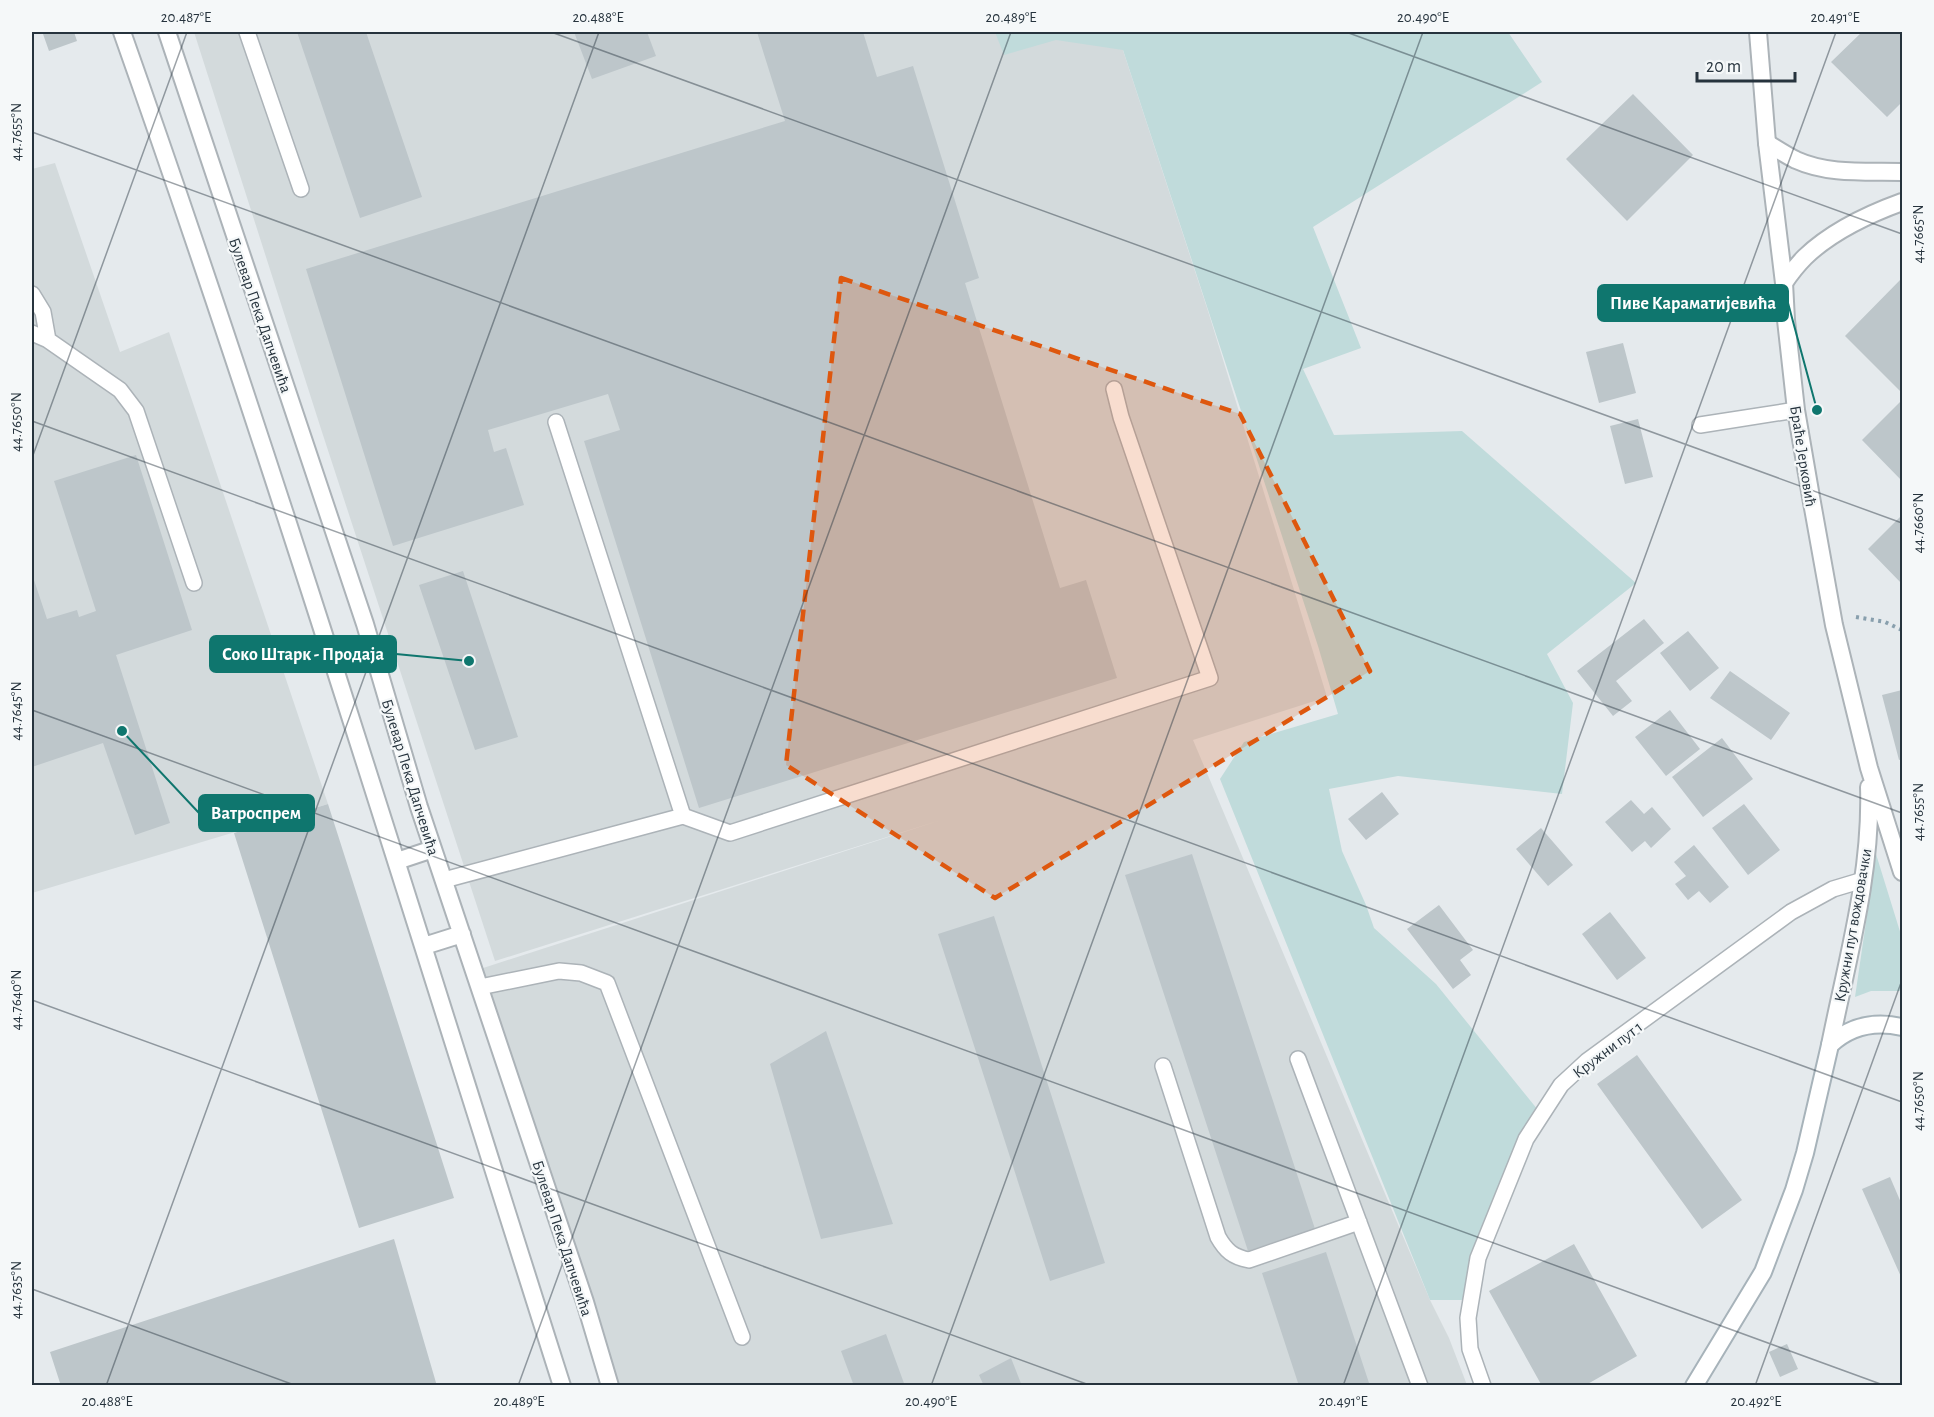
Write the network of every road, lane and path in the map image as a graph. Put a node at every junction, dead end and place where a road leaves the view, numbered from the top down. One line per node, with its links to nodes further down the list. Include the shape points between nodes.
1 (122, 32): 23 (street, via 259,435)
2 (167, 32): 22 (street, Булевар Пека Дапчевића, via 365,624)
3 (247, 32): 7 (lane)
4 (1758, 32): 5 (street, Браће Јерковић)
5 (1767, 143): 6 (street, via 1797,160 1840,171); 9 (street, Браће Јерковић)
6 (1902, 171)
7 (301, 189)
8 (1902, 202): 9 (street, via 1847,226 1805,257)
9 (1784, 283): 14 (street, Браће Јерковић)
10 (32, 294): 12 (lane, via 43,312)
11 (32, 333): 12 (lane)
12 (48, 340): 17 (lane, via 120,390 136,411)
13 (1114, 389): 21 (lane, via 1210,678 730,833)
14 (1796, 410): 16 (lane); 20 (street, Браће Јерковић, via 1826,586)
15 (556, 422): 21 (lane)
16 (1700, 425)
17 (194, 583)
18 (1855, 617): 19 (path, via 1885,622)
19 (1902, 630)
20 (1869, 768): 24 (street, Браће Јерковић); 26 (street, Кружни пут вождовачки)
21 (683, 816): 25 (lane)
22 (434, 849): 23 (street); 25 (street, Булевар Пека Дапчевића)
23 (397, 861): 28 (street)
24 (1902, 872)
25 (444, 880): 27 (street, Булевар Пека Дапчевића)
26 (1863, 880): 31 (street, Кружни пут вождовачки); 39 (lane, Кружни пут 1, via 1833,889 1791,912 1587,1061 1561,1085 1526,1139 1478,1258 1468,1318 1470,1349)
27 (462, 934): 28 (street); 29 (street, Булевар Пека Дапчевића)
28 (424, 946): 36 (street)
29 (480, 987): 35 (lane, via 559,971 581,973 607,983); 37 (street, Булевар Пека Дапчевића)
30 (1902, 1027): 31 (street, via 1864,1025)
31 (1830, 1045): 40 (street, Кружни пут вождовачки, via 1805,1153 1763,1272)
32 (1298, 1059): 34 (lane)
33 (1163, 1066): 34 (lane, via 1218,1237 1236,1258 1249,1260)
34 (1359, 1222): 38 (lane)
35 (742, 1337)
36 (562, 1386)
37 (610, 1386)
38 (1420, 1386)
39 (1483, 1386)
40 (1694, 1386)

